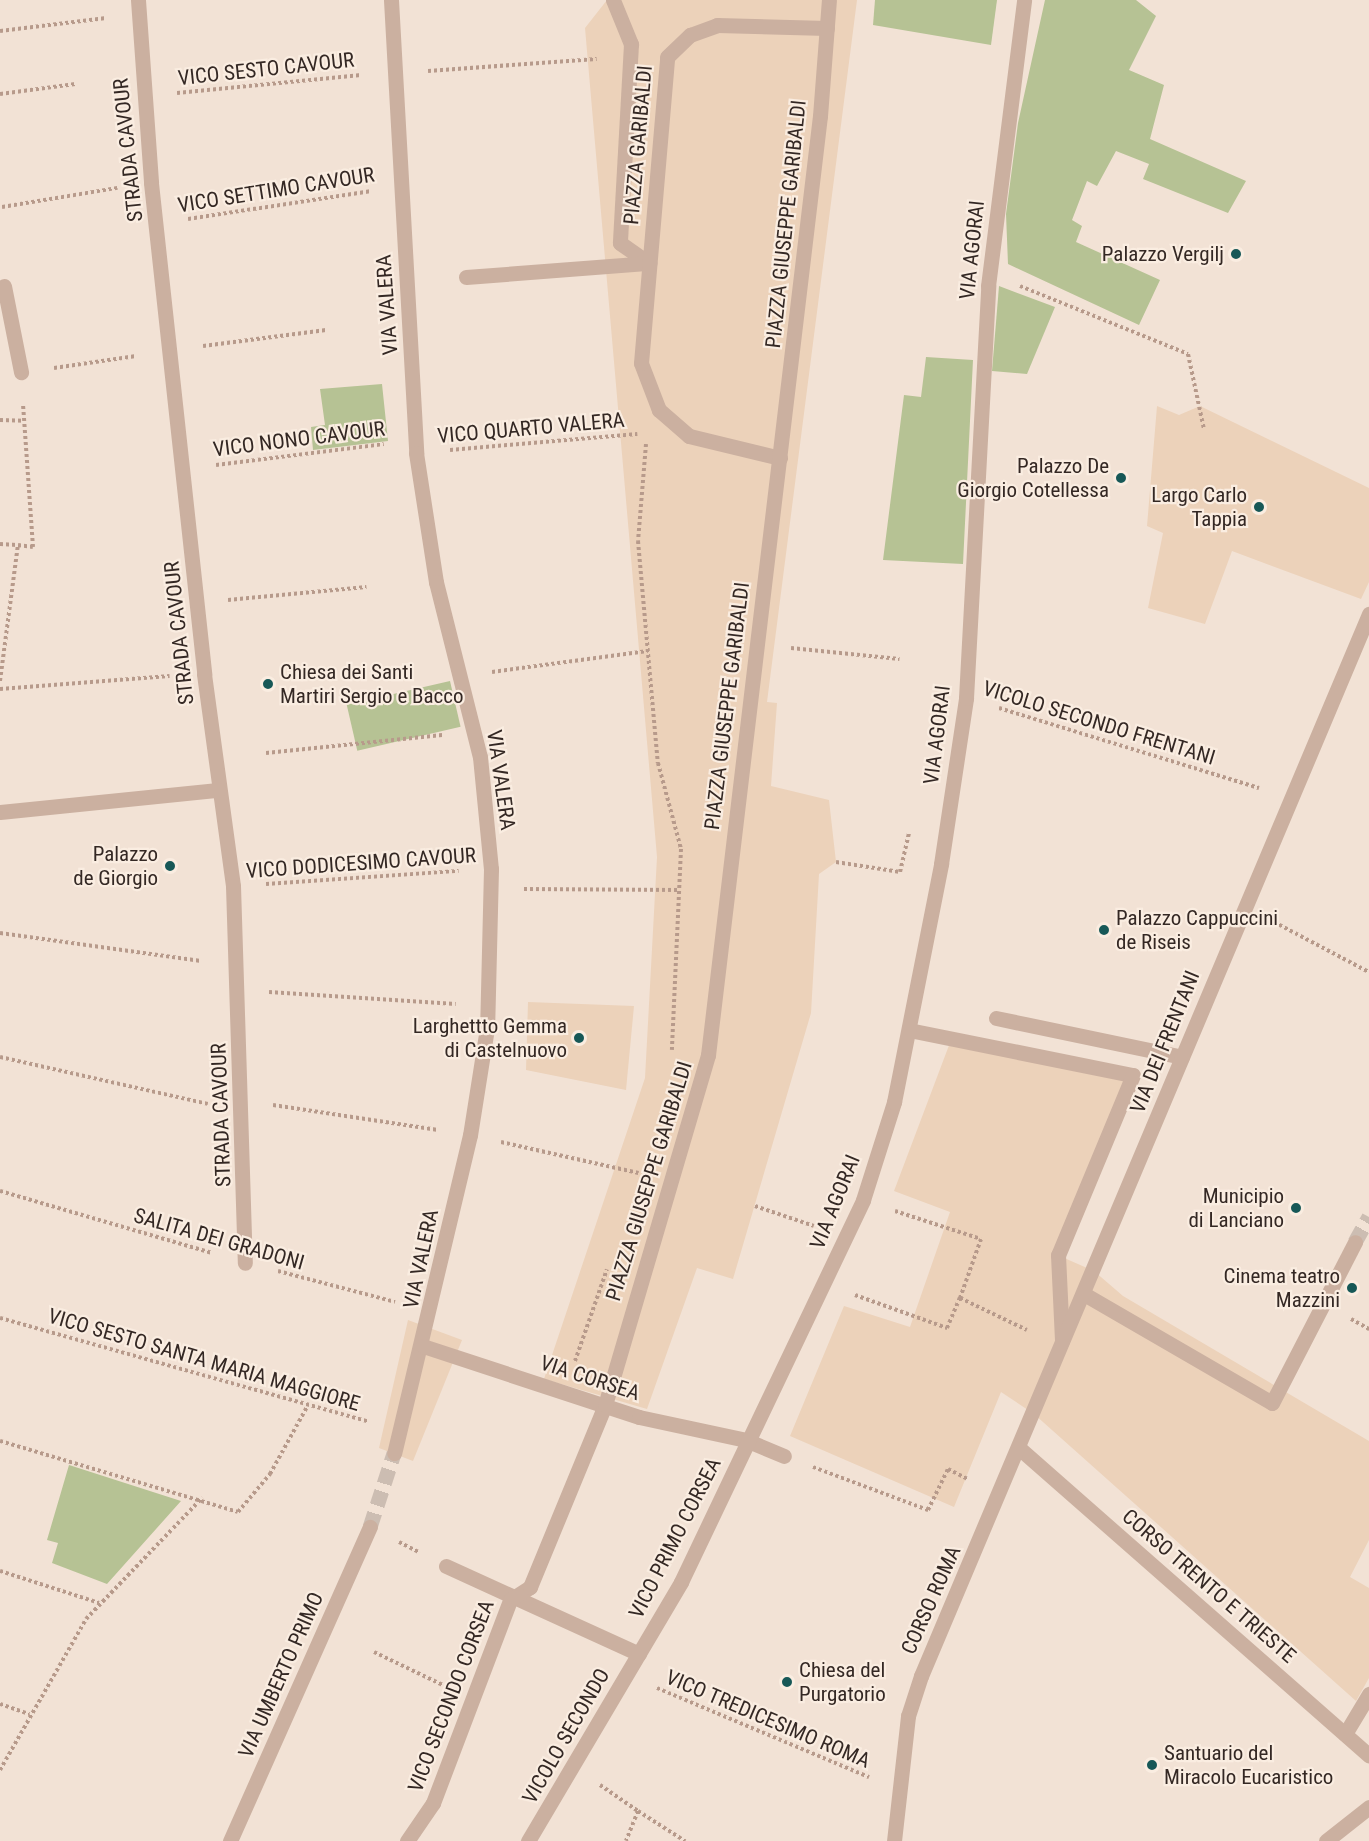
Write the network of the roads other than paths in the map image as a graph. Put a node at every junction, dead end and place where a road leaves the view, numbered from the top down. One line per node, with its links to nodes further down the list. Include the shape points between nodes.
1 (391, 0): 22 (street, VIA VALERA, via 392,72 416,447 436,582 474,732 491,869 488,1006 470,1135)
2 (613, 0): 7 (street, PIAZZA GARIBALDI, via 630,56 620,243)
3 (829, 0): 6 (street, PIAZZA GIUSEPPE GARIBALDI)
4 (1024, 0): 16 (street, VIA AGORAI, via 990,273 966,698)
5 (138, 7): 13 (street, STRADA CAVOUR, via 151,183 173,350)
6 (828, 28): 7 (street, PIAZZA GARIBALDI, via 717,25 690,35 667,57); 11 (street, PIAZZA GIUSEPPE GARIBALDI)
7 (648, 263): 8 (street); 11 (street, PIAZZA GARIBALDI, via 641,363 659,410 689,436)
8 (466, 277)
9 (4, 286): 10 (street)
10 (21, 372)
11 (780, 458): 23 (street, PIAZZA GIUSEPPE GARIBALDI, via 754,644 708,1055)
12 (1369, 614): 17 (street, VIA DEI FRENTANI, via 1242,906)
13 (218, 790): 14 (street); 19 (street, STRADA CAVOUR, via 233,886)
14 (0, 812)
15 (996, 1018): 17 (street)
16 (909, 1030): 21 (street, via 1133,1075 1058,1255); 24 (street, VIA AGORAI, via 863,1200)
17 (1182, 1057): 20 (street, VIA DEI FRENTANI)
18 (1355, 1242): 20 (street, via 1272,1403)
19 (245, 1263)
20 (1084, 1294): 21 (street, VIA DEI FRENTANI)
21 (1063, 1345): 25 (street, VIA DEI FRENTANI)
22 (423, 1346): 23 (street, VIA CORSEA); 26 (street, VIA VALERA)
23 (604, 1405): 24 (street, VIA CORSEA); 31 (street, VICO SECONDO CORSEA, via 530,1587)
24 (746, 1440): 27 (street, VIA CORSEA); 32 (street, VICO PRIMO CORSEA, via 681,1582)
25 (1019, 1448): 28 (street, VIA DEI FRENTANI); 34 (street, CORSO TRENTO E TRIESTE)
26 (394, 1453)
27 (784, 1456)
28 (1002, 1490): 40 (street, CORSO ROMA, via 921,1676 908,1716)
29 (370, 1527): 37 (street, VIA UMBERTO PRIMO)
30 (446, 1566): 31 (street)
31 (517, 1598): 32 (street); 38 (street, VICO SECONDO CORSEA, via 510,1600 433,1803)
32 (639, 1654): 39 (street, VICOLO SECONDO)
33 (1369, 1694): 34 (street)
34 (1345, 1734): 35 (street, CORSO TRENTO E TRIESTE)
35 (1369, 1756)
36 (1369, 1807): 41 (street)
37 (230, 1841)
38 (407, 1841)
39 (528, 1841)
40 (894, 1841)
41 (1326, 1841)

